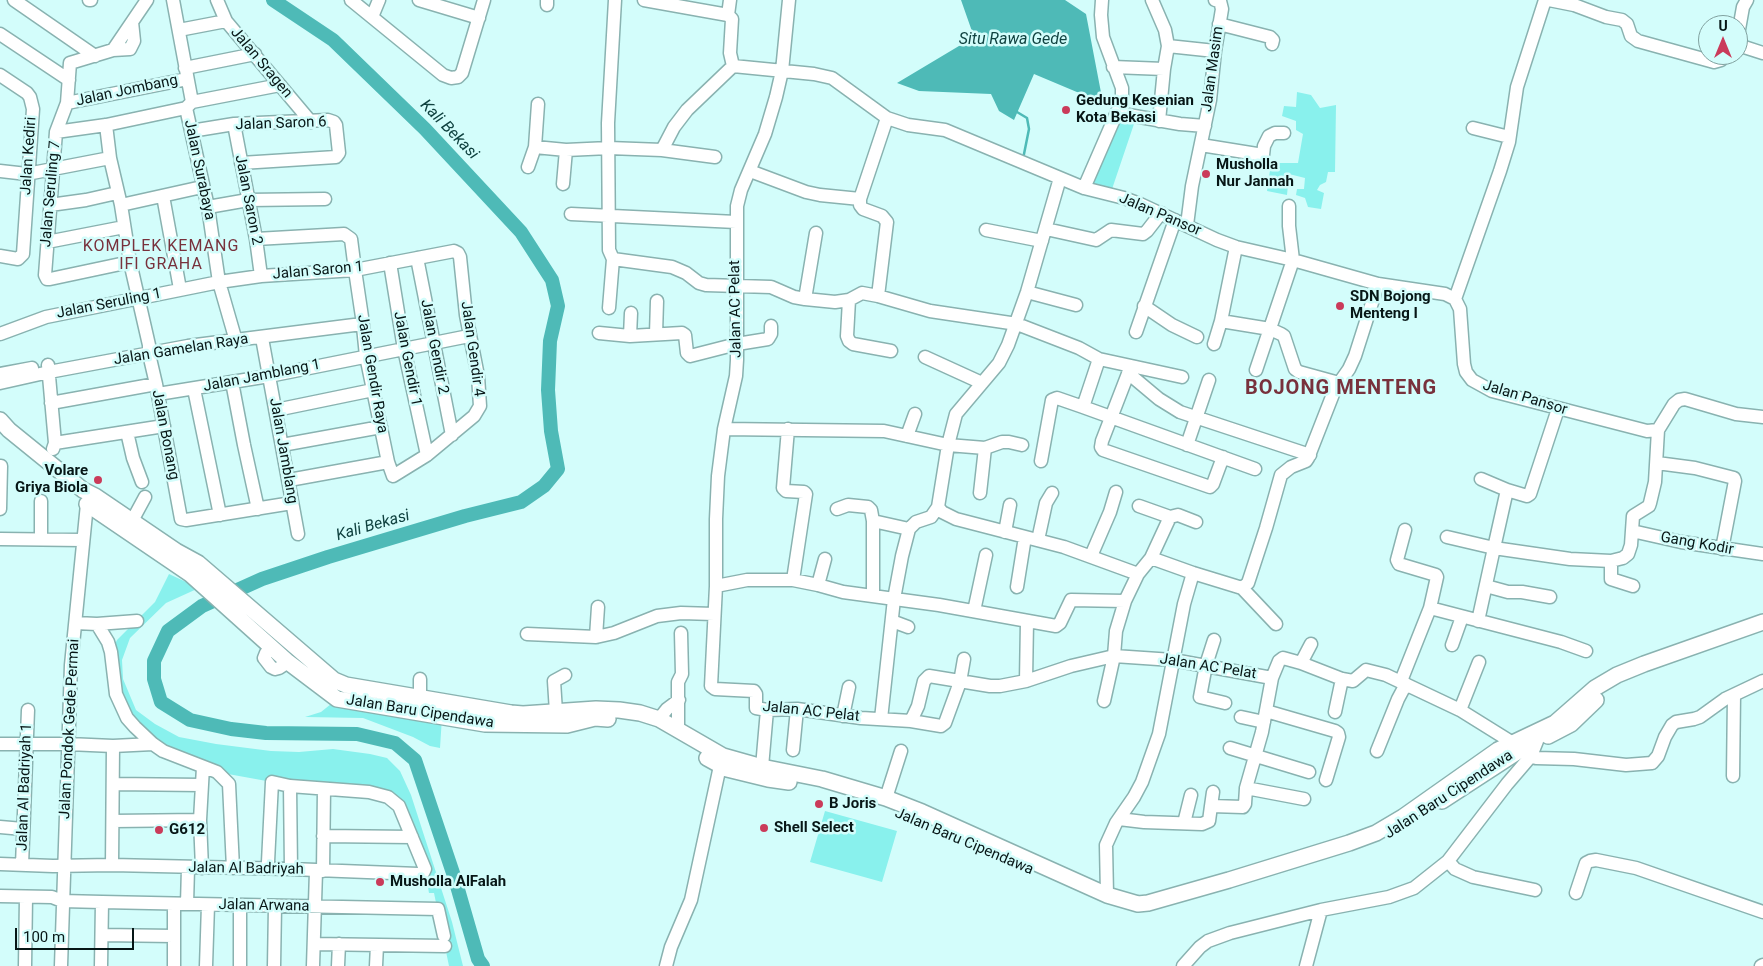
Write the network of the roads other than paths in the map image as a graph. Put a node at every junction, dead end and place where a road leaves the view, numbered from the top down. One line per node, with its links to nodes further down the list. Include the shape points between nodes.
1 (14, 0): 35 (street)
2 (147, 0): 24 (street)
3 (173, 0): 26 (street, Jalan Surabaya)
4 (217, 0): 23 (street, Jalan Sragen)
5 (351, 0): 21 (street)
6 (379, 0): 21 (street)
7 (419, 0): 22 (street)
8 (484, 0): 22 (street)
9 (615, 0): 64 (street)
10 (644, 0): 18 (street)
11 (730, 0): 19 (street)
12 (789, 0): 42 (street, Jalan AC Pelat)
13 (1102, 0): 39 (street, via 1102,26)
14 (1152, 0): 29 (street)
15 (1547, 0): 36 (street, via 1622,20 1631,36 1638,41); 61 (street, via 1517,87)
16 (1747, 0): 20 (street)
17 (1217, 1): 25 (street, Jalan Masim, via 1222,9)
18 (683, 3): 19 (street)
19 (728, 15): 38 (street, via 732,19 730,53)
20 (1742, 15)
21 (372, 17): 22 (street, via 443,75 451,78 462,73)
22 (479, 18)
23 (226, 21): 26 (street); 34 (street, Jalan Sragen)
24 (132, 22): 31 (street); 31 (street, via 133,46)
25 (1218, 24): 28 (street, via 1270,37); 32 (street, Jalan Masim)
26 (178, 30): 44 (street, Jalan Surabaya)
27 (0, 34): 40 (street)
28 (1272, 44)
29 (1168, 46): 32 (street); 41 (street)
30 (1748, 48): 33 (street)
31 (113, 50): 35 (street)
32 (1215, 51): 56 (street, Jalan Masim)
33 (1763, 53)
34 (255, 54): 44 (street, Jalan Jombang); 46 (street, Jalan Sragen)
35 (95, 56): 37 (street)
36 (1698, 58)
37 (70, 63): 40 (street); 45 (street, Jalan Seruling 7)
38 (733, 66): 42 (street, Jalan Pansor); 66 (street, via 687,110)
39 (1113, 67): 41 (street); 50 (street, via 1122,88)
40 (51, 68): 45 (street)
41 (1164, 69): 52 (street)
42 (782, 71): 51 (street, Jalan Pansor, via 832,78); 73 (street, Jalan AC Pelat, via 771,115)
43 (0, 74): 74 (street, Jalan Kediri, via 27,93 32,103)
44 (186, 74): 47 (street, Jalan Jombang); 49 (street, Jalan Surabaya)
45 (69, 80): 47 (street, Jalan Seruling 7)
46 (280, 85): 49 (street); 53 (street, Jalan Sragen)
47 (67, 103): 59 (street, Jalan Seruling 7)
48 (538, 104): 63 (street)
49 (189, 105): 55 (street); 58 (street, Jalan Surabaya)
50 (1117, 113): 52 (street); 78 (street)
51 (887, 118): 75 (street, Jalan Pansor, via 908,125 945,130); 82 (street)
52 (1160, 121): 56 (street)
53 (311, 122): 54 (street, Jalan Saron 6); 69 (street, Jalan Saron 6, via 334,122 339,150 336,157)
54 (234, 124): 58 (street, Jalan Saron 6); 69 (street, Jalan Saron 2)
55 (106, 125): 59 (street); 68 (street, Jalan Bonang)
56 (1205, 126): 62 (street, Jalan Masim)
57 (1473, 128): 61 (street)
58 (191, 131): 77 (street, Jalan Surabaya)
59 (56, 132): 71 (street, Jalan Seruling 7)
60 (1284, 133): 62 (street, via 1269,136 1263,155)
61 (1510, 137): 115 (street)
62 (1201, 145): 91 (street, Jalan Masim)
63 (535, 147): 65 (street); 70 (street)
64 (609, 148): 65 (street); 66 (street); 89 (street)
65 (566, 150): 76 (street)
66 (662, 150): 67 (street)
67 (715, 157)
68 (110, 158): 71 (street); 80 (street, Jalan Bonang)
69 (241, 162): 83 (street, Jalan Saron 2)
70 (528, 168)
71 (53, 169): 74 (street); 84 (street, Jalan Seruling 7)
72 (0, 170): 74 (street)
73 (750, 171): 82 (street, via 806,192); 90 (street, Jalan AC Pelat, via 738,199)
74 (27, 174): 99 (street, Jalan Kediri, via 23,254 18,259)
75 (1060, 178): 78 (street, Jalan Pansor); 95 (street)
76 (563, 184)
77 (202, 187): 79 (street); 86 (street, Jalan Surabaya)
78 (1084, 188): 87 (street, Jalan Pansor, via 1124,197)
79 (163, 196): 80 (street); 110 (street)
80 (119, 199): 84 (street); 92 (street, Jalan Bonang)
81 (325, 199): 83 (street)
82 (860, 199): 112 (street, via 863,209 882,216 887,222)
83 (248, 200): 86 (street); 96 (street, Jalan Saron 2)
84 (50, 205): 97 (street, Jalan Seruling 7)
85 (1289, 206): 102 (street)
86 (208, 207): 107 (street, Jalan Surabaya)
87 (1161, 213): 91 (street, Jalan Pansor); 95 (street, via 1143,234 1111,230 1096,240)
88 (571, 214): 89 (street)
89 (609, 217): 90 (street); 101 (street, via 609,250)
90 (736, 222): 108 (street, Jalan AC Pelat)
91 (1181, 222): 98 (street, Jalan Pansor); 119 (street, Jalan Masim)
92 (124, 228): 97 (street); 103 (street, Jalan Bonang)
93 (986, 230): 95 (street)
94 (816, 233): 114 (street)
95 (1044, 235): 111 (street)
96 (256, 239): 105 (street, Jalan Gendir Raya, via 344,234 351,239); 106 (street, Jalan Saron 2)
97 (47, 242): 103 (street, Jalan Seruling 7, via 47,279)
98 (1236, 247): 102 (street, Jalan Pansor); 123 (street)
99 (0, 256)
100 (417, 258): 104 (street, Jalan Saron 1); 132 (street, Jalan Gendir 4, via 458,253); 136 (street, Jalan Gendir 2)
101 (613, 259): 108 (street, via 672,267 699,283); 120 (street)
102 (1293, 260): 109 (street, Jalan Pansor); 126 (street)
103 (130, 262): 113 (street, Jalan Bonang)
104 (390, 263): 105 (street, Jalan Saron 1); 139 (street, Jalan Gendir 1)
105 (355, 270): 106 (street, Jalan Saron 1); 122 (street, Jalan Gendir Raya)
106 (261, 276): 107 (street, Jalan Saron 1)
107 (219, 282): 110 (street, Jalan Seruling 1); 134 (street, Jalan Surabaya)
108 (736, 284): 114 (street, via 770,287); 137 (street, Jalan AC Pelat)
109 (1378, 284): 115 (street, Jalan Pansor, via 1438,293); 155 (street, via 1355,356)
110 (180, 289): 113 (street, Jalan Seruling 1)
111 (1027, 292): 118 (street); 124 (street)
112 (878, 296): 116 (street, via 862,293); 124 (street, via 930,311)
113 (138, 298): 129 (street, Jalan Seruling 1, via 46,316); 140 (street, Jalan Bonang)
114 (805, 299): 116 (street)
115 (1455, 299): 161 (street, Jalan Pansor, via 1460,309 1464,364 1472,380 1492,391)
116 (849, 300): 141 (street, via 849,341)
117 (657, 301): 130 (street)
118 (1076, 305)
119 (1144, 306): 127 (street, Jalan Masim); 135 (street)
120 (609, 308)
121 (631, 313): 133 (street)
122 (362, 321): 131 (street, Jalan Gamelan Raya); 142 (street, Jalan Gendir Raya)
123 (1221, 322): 126 (street); 138 (street)
124 (1017, 324): 144 (street); 154 (street, via 1004,354)
125 (772, 326): 137 (street, via 768,339)
126 (1270, 329): 147 (street); 155 (street, via 1284,336 1295,370)
127 (1136, 332)
128 (599, 333): 133 (street)
129 (0, 334)
130 (656, 334): 133 (street); 137 (street, via 684,334 690,356)
131 (257, 336): 134 (street, Jalan Gamelan Raya); 149 (street, Jalan Jamblang)
132 (469, 336): 136 (street, Jalan Jamblang 1); 174 (street, Jalan Gendir 4, via 478,376 480,406 474,416)
133 (630, 336)
134 (236, 337): 140 (street, Jalan Gamelan Raya)
135 (1197, 337)
136 (434, 344): 139 (street, Jalan Jamblang 1); 174 (street, Jalan Gendir 2)
137 (738, 344): 170 (street, Jalan AC Pelat, via 736,376)
138 (1214, 344)
139 (404, 349): 142 (street, Jalan Jamblang 1); 181 (street, Jalan Gendir 1)
140 (149, 350): 145 (street, Jalan Gamelan Raya); 156 (street, Jalan Bonang)
141 (891, 351)
142 (366, 356): 149 (street, Jalan Jamblang 1); 158 (street, Jalan Gendir Raya)
143 (925, 357): 154 (street)
144 (1099, 359): 146 (street); 160 (street)
145 (48, 368): 148 (street, Jalan Gamelan Raya); 153 (street, Jalan Gamelan Raya); 159 (street)
146 (1129, 369): 150 (street); 164 (street, via 1169,407); 166 (street)
147 (1256, 370)
148 (0, 374)
149 (269, 376): 152 (street, Jalan Jamblang 1); 162 (street, Jalan Jamblang)
150 (1182, 377)
151 (1209, 380): 164 (street)
152 (232, 382): 157 (street, Jalan Jamblang 1); 205 (street)
153 (0, 383)
154 (982, 383): 177 (street, via 956,414)
155 (1339, 383): 182 (street)
156 (157, 389): 157 (street, Jalan Jamblang 1); 159 (street, Jalan Jamblang 1); 168 (street, Jalan Bonang)
157 (194, 389): 207 (street)
158 (373, 390): 162 (street); 169 (street, Jalan Gendir Raya)
159 (51, 403): 173 (street, via 54,446)
160 (1083, 408): 166 (street); 184 (street, via 1057,398 1052,400)
161 (1558, 409): 172 (street, Jalan Pansor, via 1647,432); 193 (street, via 1530,494 1524,496)
162 (276, 410): 176 (street, Jalan Jamblang)
163 (915, 414): 175 (street)
164 (1197, 416): 179 (street); 182 (street)
165 (1763, 417): 172 (street, via 1736,414 1685,399 1674,404)
166 (1111, 419): 179 (street); 183 (street, via 1102,441 1103,450 1207,486 1213,485)
167 (0, 420): 197 (main road)
168 (164, 426): 173 (street); 207 (street, Jalan Bonang, via 181,519)
169 (381, 427): 176 (street); 185 (street, Jalan Gendir Raya)
170 (724, 429): 171 (street); 236 (street, Jalan AC Pelat, via 716,493)
171 (788, 429): 175 (street, via 884,431); 234 (street, via 784,488 806,494)
172 (1658, 430): 186 (street)
173 (127, 432): 192 (street)
174 (452, 435): 181 (street, Jalan Gendir 4)
175 (907, 436): 177 (street)
176 (282, 445): 191 (street, Jalan Jamblang)
177 (948, 445): 180 (street); 203 (street)
178 (1022, 445): 180 (street, via 1002,442)
179 (1187, 445): 183 (street)
180 (985, 448): 196 (street)
181 (426, 455): 189 (street, Jalan Gendir 4)
182 (1310, 455): 240 (street, via 1306,461 1281,475 1248,583)
183 (1223, 458): 188 (street)
184 (1041, 461)
185 (388, 462): 189 (street, Jalan Gendir Raya); 191 (street)
186 (1657, 463): 214 (street, via 1649,506 1633,516); 224 (street, via 1734,478)
187 (1, 466): 204 (street)
188 (1255, 469)
189 (393, 476)
190 (1481, 479): 193 (street)
191 (289, 480): 200 (street, Jalan Jamblang)
192 (142, 482)
193 (1507, 490): 223 (street)
194 (1052, 492): 222 (street, via 1046,503)
195 (1116, 492): 228 (street)
196 (980, 493)
197 (88, 496): 209 (main road, Jalan Baru Cipendawa); 221 (street, Jalan Pondok Gede Permai); 227 (main road, Jalan Baru Cipendawa)
198 (145, 497): 209 (street)
199 (41, 501): 220 (street)
200 (292, 503): 205 (street); 216 (street, Jalan Jamblang)
201 (1010, 506): 215 (street)
202 (1139, 506): 208 (street)
203 (938, 507): 212 (street, via 931,518 916,522); 215 (street, via 956,519)
204 (0, 509)
205 (258, 509): 207 (street)
206 (837, 509): 210 (street, via 864,505 871,510)
207 (220, 515)
208 (1170, 517): 211 (street, via 1178,515); 229 (street)
209 (132, 521): 227 (main road, Jalan Baru Cipendawa)
210 (873, 521): 212 (street); 241 (street)
211 (1196, 522)
212 (909, 529): 243 (street)
213 (1405, 530): 247 (street, via 1396,560 1399,564 1437,577)
214 (1632, 531): 224 (street, Gang Kodir); 231 (street, via 1630,550 1623,558)
215 (1005, 532): 217 (street)
216 (298, 534)
217 (1025, 537): 222 (street); 239 (street)
218 (1447, 537): 223 (street)
219 (0, 539): 220 (street)
220 (41, 539): 221 (street)
221 (83, 540): 256 (street, Jalan Pondok Gede Permai)
222 (1038, 540): 228 (street)
223 (1494, 548): 231 (street, via 1558,558); 237 (street)
224 (1722, 548): 225 (street, Gang Kodir)
225 (1763, 554)
226 (986, 555): 248 (street)
227 (173, 556): 246 (main road, Jalan Baru Cipendawa, via 190,574); 246 (main road, Jalan Baru Cipendawa, via 198,563)
228 (1092, 556): 233 (street)
229 (1152, 558): 232 (street); 233 (street)
230 (826, 559): 235 (street)
231 (1611, 561): 238 (street, via 1610,579)
232 (1193, 573): 240 (street); 270 (street)
233 (1138, 574): 244 (street)
234 (793, 580): 235 (street); 236 (street, via 746,580)
235 (818, 585): 241 (street)
236 (716, 586): 249 (street, Jalan AC Pelat)
237 (1486, 586): 242 (street); 254 (street)
238 (1633, 586)
239 (1018, 588)
240 (1242, 588): 258 (street)
241 (873, 596): 243 (street)
242 (1550, 597)
243 (894, 599): 248 (street); 252 (street)
244 (1125, 601): 253 (street, via 1071,600 1056,626); 268 (street, via 1114,639)
245 (598, 607): 263 (street)
246 (238, 608): 284 (main road, Jalan Baru Cipendawa, via 334,680); 295 (main road, Jalan Baru Cipendawa, via 288,662 337,700)
247 (1430, 608): 250 (street); 281 (street)
248 (974, 611): 253 (street)
249 (714, 614): 263 (street, via 657,616 614,634); 291 (street, Jalan AC Pelat, via 711,686 754,692 756,706)
250 (1462, 617): 254 (street); 266 (street)
251 (137, 621): 257 (street)
252 (892, 621): 259 (street); 300 (street)
253 (1027, 621): 278 (street)
254 (1478, 621): 267 (street)
255 (1763, 622): 303 (main road, Jalan Baru Cipendawa, via 1617,675 1595,688)
256 (76, 623): 257 (street); 307 (street, Jalan Pondok Gede Permai)
257 (97, 624): 308 (street, via 108,642 116,694 127,718)
258 (1276, 624)
259 (908, 627)
260 (1763, 632): 303 (main road, Jalan Baru Cipendawa, via 1619,684 1564,728)
261 (681, 633): 285 (street, via 682,674 678,682)
262 (526, 634): 263 (street)
263 (596, 637)
264 (1214, 640): 273 (street)
265 (1311, 644): 272 (street)
266 (1452, 645)
267 (1586, 651)
268 (1114, 656): 270 (street, Jalan AC Pelat); 278 (street, Jalan AC Pelat); 287 (street)
269 (964, 658): 280 (street)
270 (1173, 660): 273 (street, Jalan AC Pelat); 332 (street, via 1159,734 1148,767)
271 (1479, 662): 292 (street)
272 (1301, 663): 275 (street, Jalan AC Pelat, via 1281,658); 276 (street, Jalan AC Pelat)
273 (1206, 665): 275 (street, Jalan AC Pelat); 288 (street, via 1200,697)
274 (564, 675): 293 (street, via 554,681)
275 (1272, 678): 297 (street)
276 (1342, 679): 281 (street, via 1355,680 1366,670); 294 (street)
277 (420, 680): 284 (street)
278 (1026, 681): 280 (street, Jalan AC Pelat, via 1000,686)
279 (1763, 681): 283 (street)
280 (960, 682): 301 (street, via 944,725); 301 (street, Jalan AC Pelat, via 927,677)
281 (1404, 682): 292 (street); 313 (street)
282 (849, 686): 296 (street)
283 (1734, 695): 315 (street, via 1700,717 1672,724 1652,763 1626,765); 320 (street)
284 (420, 698): 286 (main road, Jalan Baru Cipendawa)
285 (678, 700): 299 (street); 302 (street)
286 (444, 701): 293 (main road, Jalan Baru Cipendawa, via 511,713); 295 (main road)
287 (1104, 701)
288 (1225, 703)
289 (797, 709): 291 (street, Jalan AC Pelat); 296 (street, Jalan AC Pelat); 311 (street)
290 (28, 710): 306 (street, Jalan Al Badriyah 1)
291 (766, 710): 318 (street)
292 (1460, 710): 304 (street)
293 (556, 712): 299 (main road, Jalan Baru Cipendawa, via 619,710)
294 (1335, 712)
295 (442, 716): 316 (main road, Jalan Baru Cipendawa, via 485,724 567,725 595,718 634,722 661,730)
296 (843, 716): 300 (street, Jalan AC Pelat)
297 (1265, 716): 298 (street); 314 (street); 321 (street, via 1338,733)
298 (1241, 717)
299 (659, 719): 302 (main road, Jalan Baru Cipendawa)
300 (881, 719): 301 (street, Jalan AC Pelat)
301 (911, 721)
302 (678, 730): 316 (main road, Jalan Baru Cipendawa)
303 (1535, 738): 304 (main road, Jalan Baru Cipendawa); 315 (street); 340 (main road, Jalan Baru Cipendawa, via 1403,827 1382,839)
304 (1513, 743): 340 (main road, Jalan Baru Cipendawa, via 1498,750 1403,817)
305 (0, 744): 306 (street)
306 (26, 744): 307 (street); 337 (street, Jalan Al Badriyah 1)
307 (68, 744): 309 (street); 345 (street, Jalan Pondok Gede Permai)
308 (153, 744): 309 (street); 317 (street)
309 (113, 746): 322 (street)
310 (1230, 748): 314 (street)
311 (793, 750)
312 (901, 751): 329 (street)
313 (1377, 751)
314 (1255, 756): 319 (street); 326 (street)
315 (1531, 756): 341 (street)
316 (721, 761): 318 (main road, Jalan Baru Cipendawa); 329 (main road, Jalan Baru Cipendawa, via 768,779); 383 (street, via 691,900)
317 (203, 767): 323 (street); 349 (street, via 217,772 229,784)
318 (762, 767): 329 (main road, Jalan Baru Cipendawa, via 822,779)
319 (1309, 772)
320 (1733, 776)
321 (1326, 780)
322 (114, 784): 323 (street); 334 (street)
323 (202, 785): 333 (street)
324 (290, 786): 325 (street); 342 (street, via 272,782); 350 (street)
325 (324, 788): 338 (street); 339 (street, via 388,797 399,806)
326 (1246, 788): 330 (street); 331 (street, via 1243,807)
327 (1212, 792): 331 (street)
328 (1191, 795): 335 (street)
329 (878, 799): 352 (main road, Jalan Baru Cipendawa, via 1004,860 1138,914 1151,913); 355 (main road, Jalan Baru Cipendawa, via 922,812)
330 (1304, 799)
331 (1211, 806): 335 (street, via 1206,823)
332 (1119, 819): 335 (street); 355 (street, via 1106,845)
333 (200, 820): 334 (street); 348 (street)
334 (113, 821): 346 (street)
335 (1184, 823)
336 (0, 827): 337 (street)
337 (23, 829): 344 (street, Jalan Al Badriyah 1)
338 (323, 836): 339 (street); 351 (street)
339 (412, 837): 351 (street, Jalan Al Badriyah, via 423,873)
340 (1350, 847): 352 (main road, Jalan Baru Cipendawa)
341 (1448, 861): 353 (street, via 1455,869 1473,877); 366 (street, via 1404,892)
342 (268, 862)
343 (0, 864): 344 (street, Jalan Al Badriyah)
344 (22, 865): 345 (street, Jalan Al Badriyah)
345 (64, 866): 346 (street, Jalan Al Badriyah); 358 (street, Jalan Pondok Gede Permai)
346 (112, 866): 347 (street, Jalan Al Badriyah)
347 (188, 868): 348 (street, Jalan Al Badriyah); 361 (street)
348 (202, 868): 349 (street, Jalan Al Badriyah)
349 (234, 868): 350 (street, Jalan Al Badriyah)
350 (291, 869): 351 (street, Jalan Al Badriyah)
351 (319, 871): 365 (street)
352 (1230, 884): 355 (main road, Jalan Baru Cipendawa, via 1138,904)
353 (1535, 890)
354 (1576, 893): 367 (street, via 1586,863 1596,860 1636,868)
355 (1107, 895)
356 (0, 896): 357 (street, Jalan Arwana)
357 (26, 897): 358 (street, Jalan Arwana, via 52,897); 373 (street)
358 (62, 901): 359 (street, Jalan Arwana); 374 (street, Jalan Pondok Gede Permai)
359 (102, 902): 360 (street, Jalan Arwana); 368 (street)
360 (174, 904): 361 (street, Jalan Arwana); 369 (street)
361 (187, 904): 362 (street, Jalan Arwana)
362 (208, 904): 363 (street, Jalan Arwana); 377 (street)
363 (240, 905): 364 (street, Jalan Arwana); 378 (street)
364 (275, 906): 365 (street, Jalan Arwana); 379 (street)
365 (315, 907): 370 (street); 372 (street, Jalan Arwana, via 438,909 445,941)
366 (1321, 910): 384 (street, via 1230,932 1208,941); 385 (street)
367 (1763, 912)
368 (102, 935): 369 (street); 375 (street)
369 (174, 936): 376 (street)
370 (314, 944): 371 (street); 380 (street)
371 (339, 944): 372 (street); 381 (street)
372 (377, 945): 382 (street)
373 (25, 966)
374 (61, 966)
375 (101, 966)
376 (174, 966)
377 (206, 966)
378 (240, 966)
379 (274, 966)
380 (313, 966)
381 (338, 966)
382 (376, 966)
383 (666, 966)
384 (1183, 966)
385 (1306, 966)

